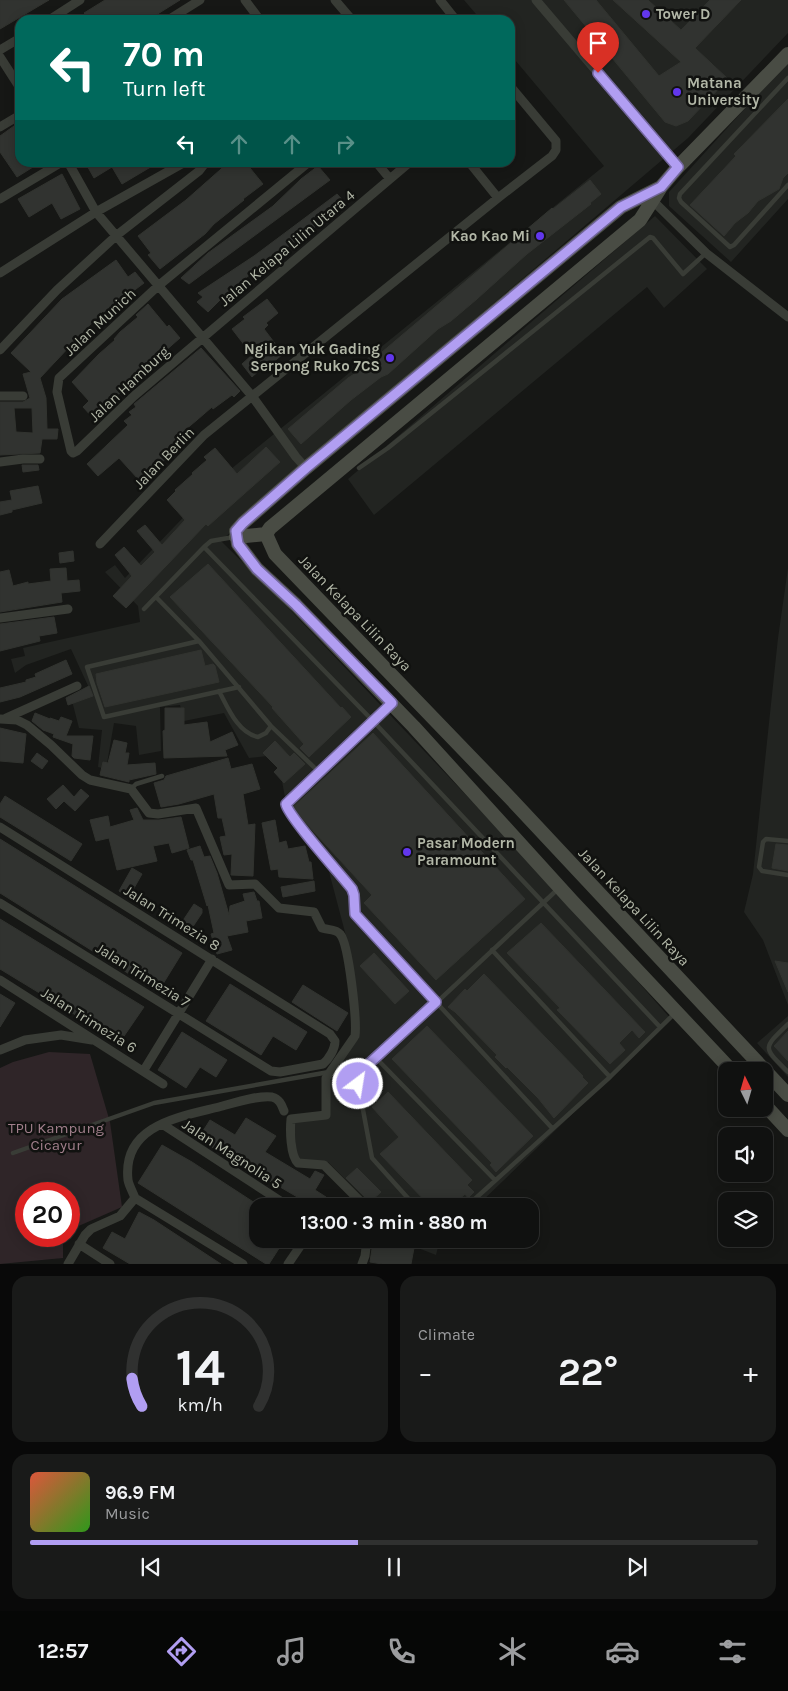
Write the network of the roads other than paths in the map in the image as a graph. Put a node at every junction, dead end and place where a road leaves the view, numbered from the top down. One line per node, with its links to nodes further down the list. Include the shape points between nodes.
1 (80, 0): 7 (street)
2 (200, 0): 8 (street)
3 (245, 0): 9 (street)
4 (336, 0): 10 (street)
5 (440, 0): 11 (street)
6 (536, 0): 29 (street)
7 (56, 15)
8 (176, 15)
9 (256, 15)
10 (348, 15)
11 (452, 15)
12 (15, 41): 13 (street)
13 (0, 50)
14 (788, 54): 29 (street)
15 (0, 57): 17 (street)
16 (788, 78): 31 (lane, via 679,198 730,247)
17 (15, 80)
18 (515, 92): 32 (street, Jalan Berlin, via 556,142 556,150)
19 (15, 118): 20 (street)
20 (0, 126)
21 (54, 167): 34 (street)
22 (71, 167): 35 (street)
23 (176, 167): 35 (street)
24 (202, 167): 36 (street)
25 (303, 167): 39 (street, Jalan Munich)
26 (380, 167): 30 (street)
27 (404, 167): 30 (street, Jalan Kelapa Lilin Utara 4)
28 (473, 167): 32 (street)
29 (678, 167): 33 (street)
30 (390, 179): 41 (street, Jalan Kelapa Lilin Utara 4)
31 (788, 185)
32 (498, 198): 47 (street, Jalan Berlin)
33 (649, 198): 37 (street); 43 (street, via 621,207); 44 (street, via 640,220)
34 (0, 199)
35 (96, 212): 36 (street); 38 (street)
36 (117, 235): 39 (street); 42 (street, via 57,290)
37 (706, 253): 40 (street); 48 (lane, via 683,274 650,237)
38 (0, 273)
39 (158, 286): 41 (street); 49 (street, Jalan Munich, via 59,378 57,392 71,452)
40 (788, 317)
41 (201, 337): 47 (street); 49 (street, Jalan Hamburg)
42 (0, 350)
43 (448, 350): 44 (street); 52 (street)
44 (464, 367): 48 (street)
45 (0, 396): 46 (street)
46 (23, 396)
47 (252, 396): 52 (street); 56 (street, Jalan Berlin, via 204,435)
48 (384, 443): 53 (lane); 54 (street)
49 (77, 451)
50 (40, 459): 51 (street)
51 (0, 462)
52 (306, 468): 55 (street, via 243,523 236,531)
53 (359, 468)
54 (266, 534): 55 (street); 58 (street, Jalan Kelapa Lilin Raya)
55 (236, 537): 57 (lane, via 211,542); 59 (street)
56 (100, 544)
57 (204, 547): 60 (lane); 70 (lane)
58 (275, 554): 59 (street, via 262,555); 93 (street, Jalan Kelapa Lilin Raya, via 512,800)
59 (257, 569): 68 (street)
60 (156, 597): 62 (lane); 64 (lane)
61 (68, 609): 63 (street)
62 (144, 610)
63 (0, 618)
64 (199, 641): 66 (lane); 67 (lane, via 87,667 104,716)
65 (77, 686): 69 (street)
66 (239, 687): 67 (lane); 71 (lane)
67 (219, 692): 71 (lane, via 249,734 258,737)
68 (392, 703): 70 (lane); 78 (street)
69 (2, 719): 74 (street, via 17,720 27,725 90,780)
70 (372, 721): 72 (lane); 80 (lane)
71 (271, 726): 72 (lane)
72 (319, 772): 84 (lane, via 287,802 287,808 352,889 355,914)
73 (162, 776): 74 (lane, via 136,784)
74 (131, 789): 97 (street, via 150,814 196,808 229,885 254,884 279,908 314,912 322,928 338,931 343,937 356,1033)
75 (0, 827): 82 (street, Jalan Trimezia 8)
76 (788, 842): 77 (lane, via 766,839 759,867 762,871)
77 (788, 875)
78 (560, 887): 80 (lane); 85 (street)
79 (0, 903): 86 (street, Jalan Trimezia 7)
80 (542, 903): 81 (lane); 88 (lane)
81 (492, 950): 84 (lane); 99 (lane)
82 (212, 959): 86 (street); 96 (street, Jalan Trimezia 8, via 334,1039 335,1044 323,1064)
83 (0, 980): 89 (street, Jalan Trimezia 6)
84 (436, 1002): 91 (lane); 107 (lane)
85 (676, 1012): 88 (lane); 92 (street)
86 (178, 1014): 95 (street); 96 (street, Jalan Trimezia 7)
87 (788, 1024): 94 (lane, via 768,1046 769,1052)
88 (660, 1028): 99 (lane)
89 (96, 1040): 90 (street, via 61,1035 25,1040); 95 (street, Jalan Trimezia 6)
90 (0, 1050)
91 (376, 1058): 110 (lane); 114 (lane, via 360,1072 358,1081 371,1156)
92 (723, 1062)
93 (757, 1062)
94 (784, 1068): 98 (lane); 100 (lane)
95 (144, 1070): 102 (street, Jalan Trimezia 6)
96 (271, 1071)
97 (329, 1072): 109 (lane, via 154,1103); 113 (street, via 325,1079 326,1115 291,1119 294,1159 298,1163 324,1165)
98 (788, 1072)
99 (610, 1077): 107 (lane)
100 (773, 1077)
101 (773, 1079): 103 (street, Jalan Kelapa Lilin Raya)
102 (163, 1084)
103 (788, 1095)
104 (284, 1111): 106 (street, via 274,1097 251,1099 174,1118)
105 (773, 1114): 108 (street)
106 (162, 1124): 111 (street, via 142,1135 129,1155 128,1181); 112 (street, Jalan Magnolia 5)
107 (552, 1128): 110 (lane)
108 (788, 1130)
109 (14, 1153)
110 (495, 1180): 115 (lane)
111 (135, 1198): 116 (street, via 120,1216 91,1229); 123 (street)
112 (276, 1198)
113 (357, 1198)
114 (408, 1198)
115 (476, 1198)
116 (80, 1243)
117 (80, 1245): 122 (street)
118 (77, 1247): 121 (street)
119 (299, 1248): 124 (street)
120 (366, 1248): 125 (street)
121 (68, 1264)
122 (110, 1264)
123 (242, 1264)
124 (288, 1264)
125 (362, 1264)

